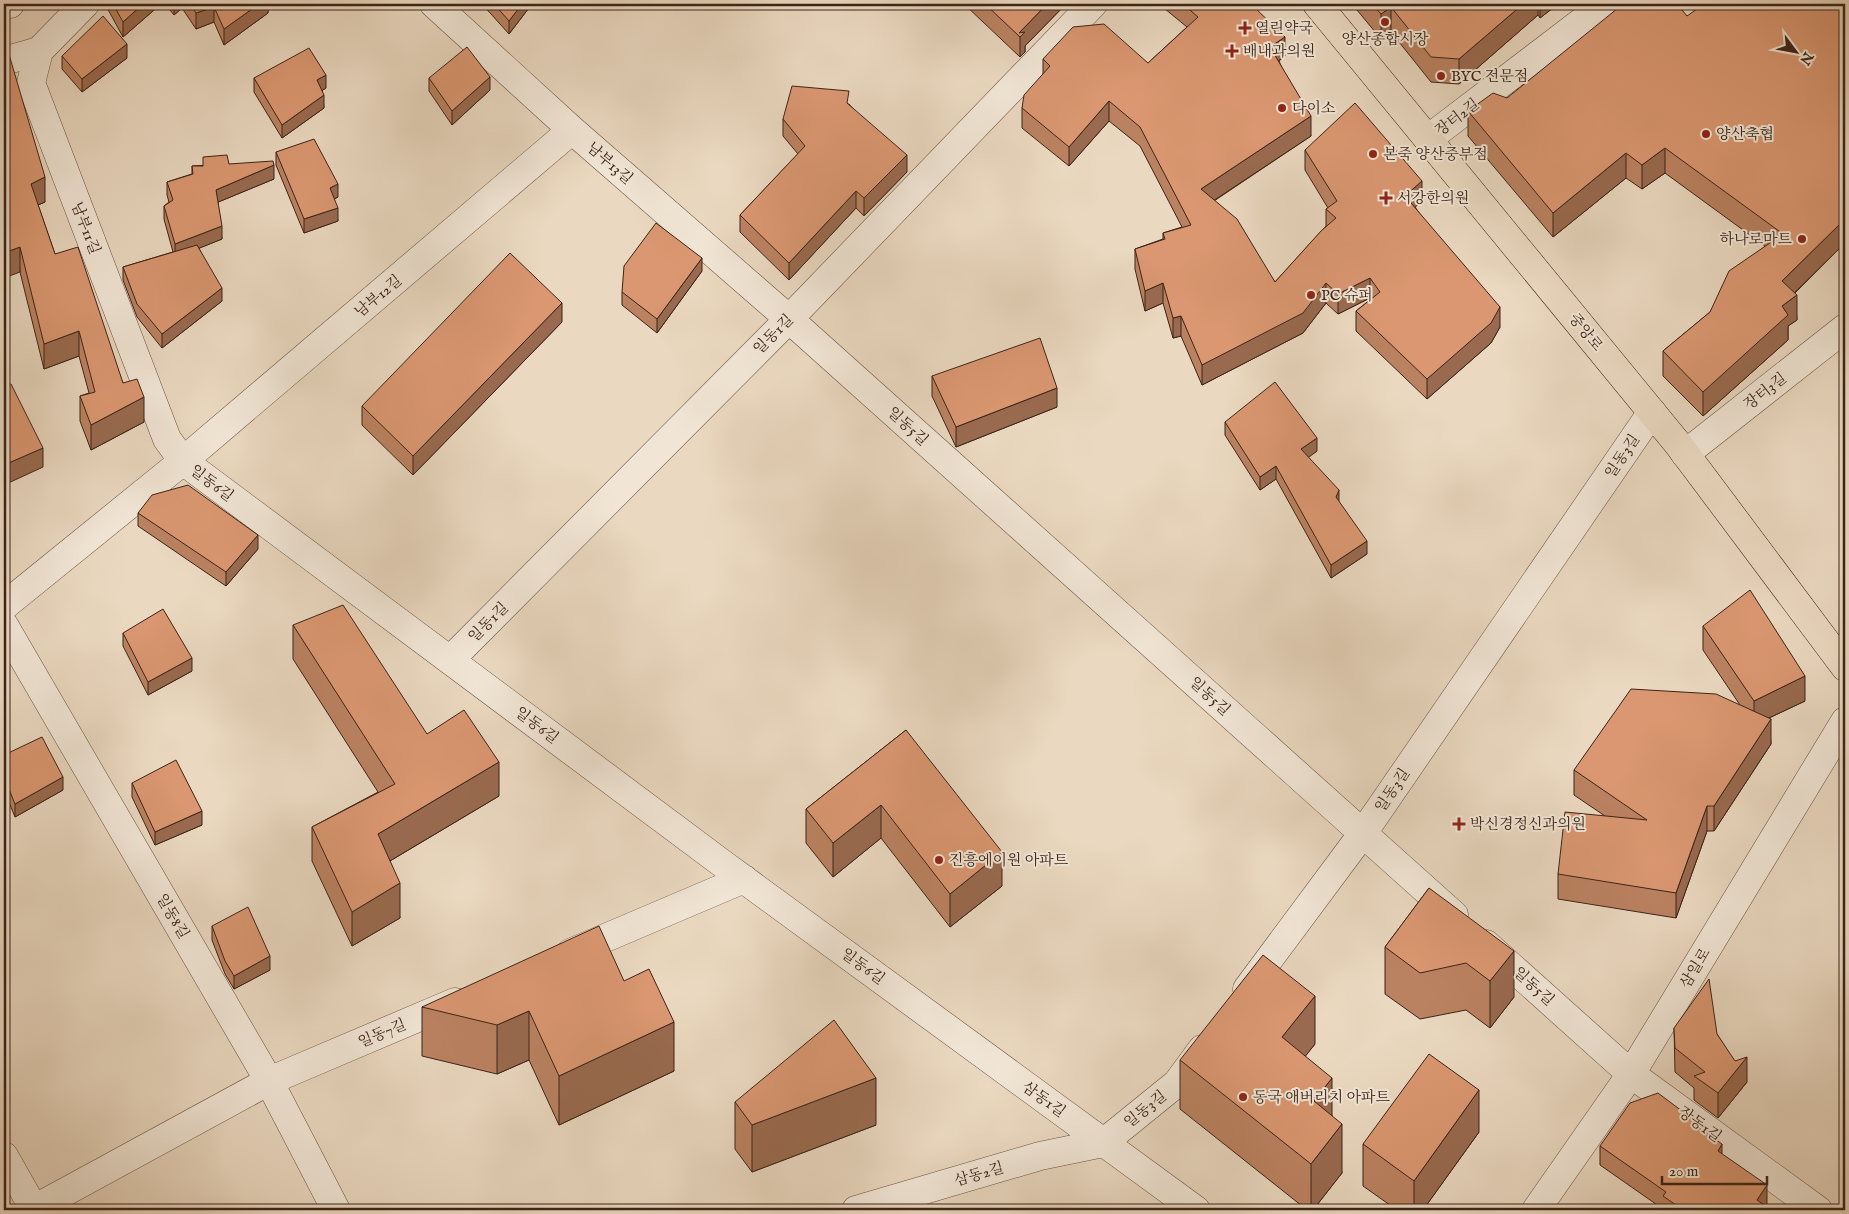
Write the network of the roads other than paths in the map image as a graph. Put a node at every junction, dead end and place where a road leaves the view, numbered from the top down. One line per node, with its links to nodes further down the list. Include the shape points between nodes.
1 (10, 4): 6 (street)
2 (434, 4): 10 (street, 남부13길)
3 (1093, 4): 12 (street, 일동1길)
4 (1317, 4): 11 (main road, 중앙로)
5 (1605, 4): 11 (street, 장터2길)
6 (4, 5)
7 (80, 5): 8 (street, 남부11길)
8 (39, 51): 9 (street); 16 (street, 남부11길, via 31,83 167,439)
9 (4, 61)
10 (572, 130): 12 (street, 남부13길); 16 (street, 남부12길)
11 (1428, 139): 14 (main road, 중앙로)
12 (789, 318): 19 (street, 일동1길); 22 (street, 일동5길)
13 (1845, 328): 15 (street, 장터3길)
14 (1652, 412): 15 (main road, 중앙로); 22 (street, 일동3길)
15 (1685, 454): 20 (main road, 중앙로)
16 (183, 461): 17 (street, 남부12길); 19 (street, 일동6길)
17 (4, 606)
18 (4, 625): 30 (street, 일동8길)
19 (450, 660): 23 (street, 일동6길)
20 (1845, 667)
21 (1845, 721): 29 (street, 삼일로)
22 (1363, 833): 27 (street, 일동3길); 29 (street, 일동5길)
23 (744, 879): 24 (street); 25 (street, 일동6길)
24 (543, 965)
25 (892, 988): 31 (street, 삼동1길)
26 (479, 992): 30 (street, 일동7길)
27 (1235, 1005)
28 (1217, 1029): 31 (street, 일동3길, via 1177,1084)
29 (1631, 1074): 37 (street, 삼일로); 38 (street, 장동1길)
30 (269, 1082): 33 (street, 일동7길); 34 (street, 일동8길)
31 (1103, 1143): 35 (street, 삼동2길, via 1040,1156); 36 (street, 삼동1길)
32 (4, 1156): 33 (street)
33 (33, 1210)
34 (336, 1210)
35 (856, 1210)
36 (1196, 1210)
37 (1536, 1210)
38 (1818, 1210)

